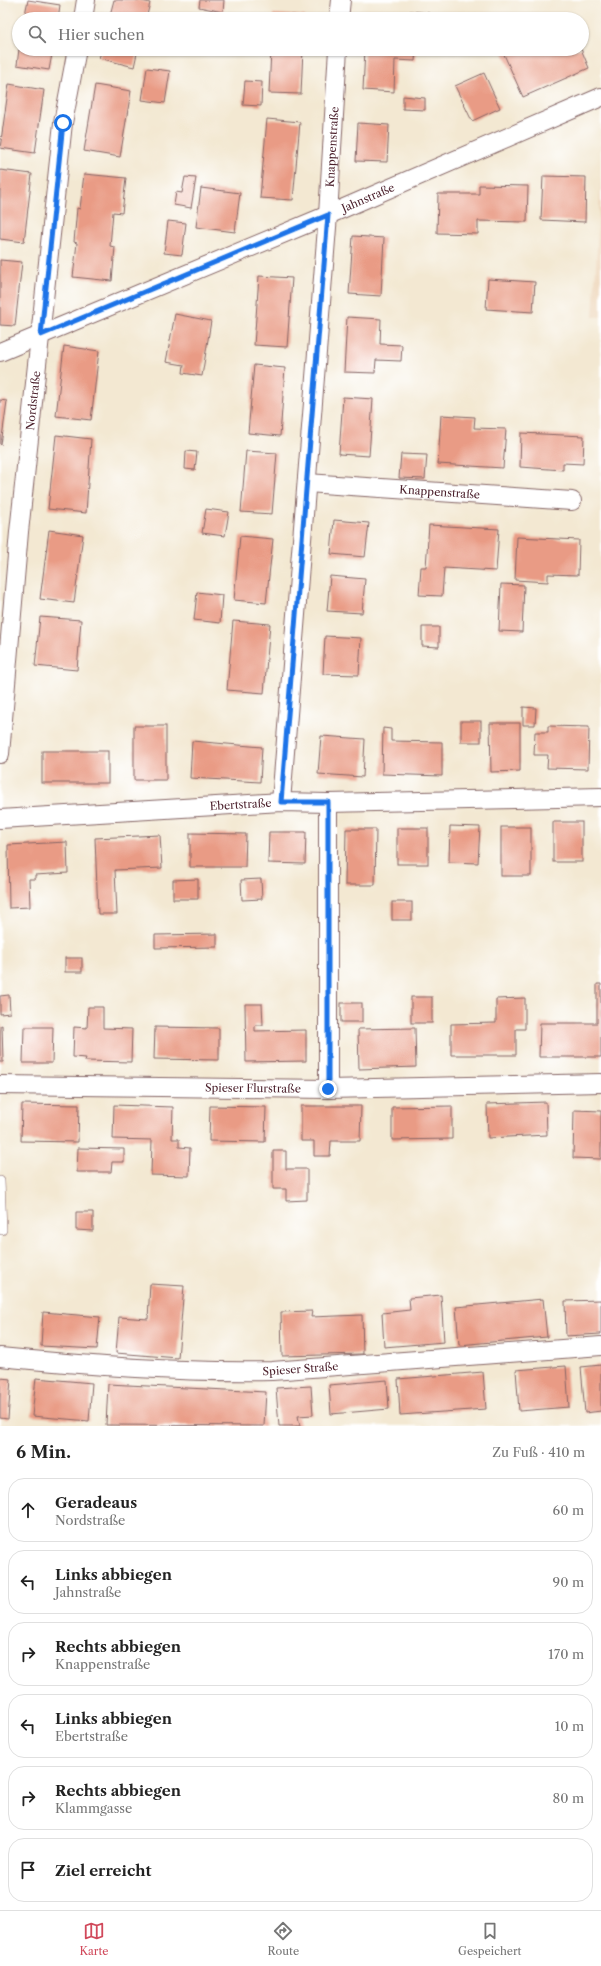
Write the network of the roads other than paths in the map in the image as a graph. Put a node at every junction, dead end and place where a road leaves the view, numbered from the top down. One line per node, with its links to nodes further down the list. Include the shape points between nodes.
1 (86, 0): 3 (street)
2 (341, 0): 4 (street)
3 (84, 12)
4 (340, 12)
5 (76, 56): 9 (street, Nordstraße, via 63,123)
6 (338, 56): 8 (street, Knappenstraße)
7 (601, 97): 8 (street, Jahnstraße)
8 (328, 215): 9 (street, Jahnstraße); 11 (street, Knappenstraße)
9 (41, 335): 10 (street, Jahnstraße); 13 (street, Nordstraße)
10 (0, 352)
11 (307, 483): 12 (street, Knappenstraße); 15 (street, Knappenstraße)
12 (572, 501)
13 (0, 754)
14 (601, 797): 16 (street, Ebertstraße)
15 (281, 802): 16 (street, Ebertstraße); 17 (street, Ebertstraße)
16 (328, 802): 20 (street)
17 (0, 819)
18 (601, 1083): 20 (street, Spieser Flurstraße)
19 (0, 1085): 20 (street, Spieser Flurstraße)
20 (328, 1089)
21 (0, 1182): 22 (lane)
22 (2, 1230)
23 (601, 1346): 24 (street, Spieser Straße, via 272,1371 228,1372 136,1368)
24 (0, 1357)

